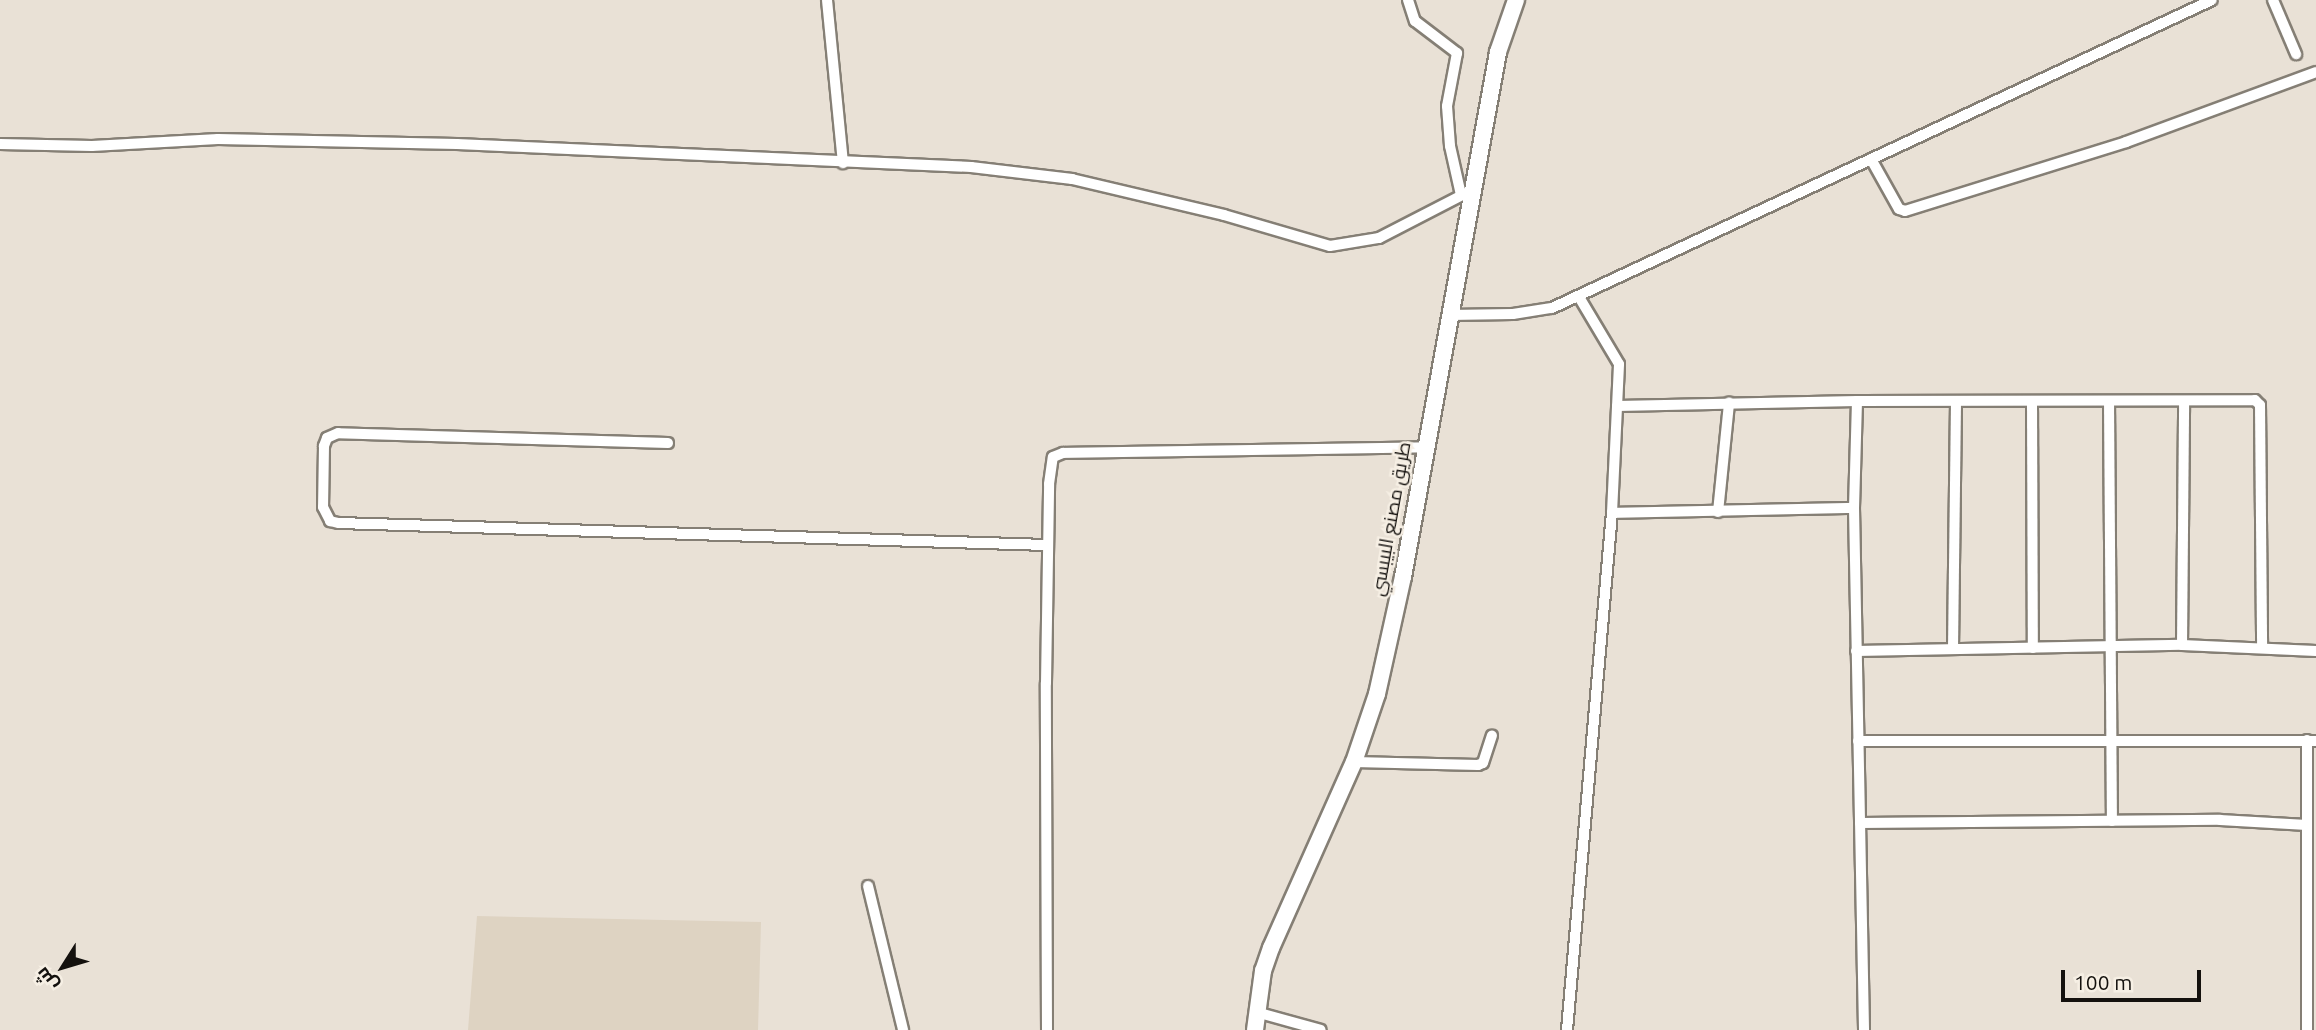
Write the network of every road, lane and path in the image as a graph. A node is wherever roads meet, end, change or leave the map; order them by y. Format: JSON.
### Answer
{"nodes":[{"id":1,"x":827,"y":0,"type":"edge"},
{"id":2,"x":1408,"y":0,"type":"edge"},
{"id":3,"x":1516,"y":0,"type":"edge"},
{"id":4,"x":2212,"y":0,"type":"edge"},
{"id":5,"x":2273,"y":0,"type":"edge"},
{"id":6,"x":2296,"y":54,"type":"dead end"},
{"id":7,"x":2316,"y":72,"type":"edge"},
{"id":8,"x":0,"y":144,"type":"edge"},
{"id":9,"x":1871,"y":159,"type":"junction"},
{"id":10,"x":843,"y":163,"type":"junction"},
{"id":11,"x":1466,"y":192,"type":"junction"},
{"id":12,"x":1578,"y":297,"type":"junction"},
{"id":13,"x":1450,"y":316,"type":"junction"},
{"id":14,"x":1857,"y":401,"type":"junction"},
{"id":15,"x":1956,"y":401,"type":"junction"},
{"id":16,"x":2032,"y":401,"type":"junction"},
{"id":17,"x":2109,"y":401,"type":"junction"},
{"id":18,"x":2184,"y":401,"type":"junction"},
{"id":19,"x":1729,"y":404,"type":"junction"},
{"id":20,"x":1617,"y":406,"type":"junction"},
{"id":21,"x":668,"y":443,"type":"dead end"},
{"id":22,"x":1425,"y":447,"type":"junction"},
{"id":23,"x":1854,"y":508,"type":"junction"},
{"id":24,"x":1718,"y":512,"type":"junction"},
{"id":25,"x":1612,"y":513,"type":"junction"},
{"id":26,"x":1048,"y":545,"type":"junction"},
{"id":27,"x":2182,"y":645,"type":"junction"},
{"id":28,"x":2033,"y":648,"type":"junction"},
{"id":29,"x":2109,"y":648,"type":"junction"},
{"id":30,"x":2262,"y":648,"type":"junction"},
{"id":31,"x":1953,"y":649,"type":"junction"},
{"id":32,"x":1856,"y":651,"type":"junction"},
{"id":33,"x":2316,"y":651,"type":"edge"},
{"id":34,"x":1492,"y":735,"type":"dead end"},
{"id":35,"x":2109,"y":740,"type":"junction"},
{"id":36,"x":1858,"y":741,"type":"junction"},
{"id":37,"x":2311,"y":741,"type":"edge"},
{"id":38,"x":1354,"y":762,"type":"junction"},
{"id":39,"x":2112,"y":821,"type":"junction"},
{"id":40,"x":1860,"y":823,"type":"junction"},
{"id":41,"x":2306,"y":825,"type":"junction"},
{"id":42,"x":868,"y":886,"type":"dead end"},
{"id":43,"x":1256,"y":1012,"type":"junction"},
{"id":44,"x":903,"y":1030,"type":"edge"},
{"id":45,"x":1047,"y":1030,"type":"edge"},
{"id":46,"x":1255,"y":1030,"type":"edge"},
{"id":47,"x":1321,"y":1030,"type":"edge"},
{"id":48,"x":1567,"y":1030,"type":"edge"},
{"id":49,"x":1864,"y":1030,"type":"edge"},
{"id":50,"x":2307,"y":1030,"type":"edge"}],
"edges":[{"from":1,"to":10,"type":"street"},
{"from":2,"to":11,"type":"street"},
{"from":3,"to":11,"type":"main road","name":"طريق مصنع البيبسي"},
{"from":4,"to":9,"type":"street"},
{"from":5,"to":6,"type":"street"},
{"from":7,"to":9,"type":"street"},
{"from":8,"to":10,"type":"street"},
{"from":9,"to":12,"type":"street"},
{"from":10,"to":11,"type":"street"},
{"from":11,"to":13,"type":"main road","name":"طريق مصنع البيبسي"},
{"from":12,"to":13,"type":"street"},
{"from":12,"to":20,"type":"street"},
{"from":13,"to":22,"type":"main road","name":"طريق مصنع البيبسي"},
{"from":14,"to":15,"type":"street"},
{"from":14,"to":19,"type":"street"},
{"from":14,"to":23,"type":"street"},
{"from":15,"to":16,"type":"street"},
{"from":15,"to":31,"type":"street"},
{"from":16,"to":17,"type":"street"},
{"from":16,"to":28,"type":"street"},
{"from":17,"to":18,"type":"street"},
{"from":17,"to":29,"type":"street"},
{"from":18,"to":27,"type":"street"},
{"from":18,"to":30,"type":"street"},
{"from":19,"to":20,"type":"street"},
{"from":19,"to":24,"type":"street"},
{"from":20,"to":25,"type":"street"},
{"from":21,"to":26,"type":"street"},
{"from":22,"to":26,"type":"street"},
{"from":22,"to":38,"type":"main road","name":"طريق مصنع البيبسي"},
{"from":23,"to":24,"type":"street"},
{"from":23,"to":32,"type":"street"},
{"from":24,"to":25,"type":"street"},
{"from":25,"to":48,"type":"street"},
{"from":26,"to":45,"type":"street"},
{"from":27,"to":29,"type":"street"},
{"from":27,"to":30,"type":"street"},
{"from":28,"to":29,"type":"street"},
{"from":28,"to":31,"type":"street"},
{"from":29,"to":35,"type":"street"},
{"from":30,"to":33,"type":"street"},
{"from":31,"to":32,"type":"street"},
{"from":32,"to":36,"type":"street"},
{"from":34,"to":38,"type":"street"},
{"from":35,"to":36,"type":"street"},
{"from":35,"to":37,"type":"street"},
{"from":35,"to":39,"type":"street"},
{"from":36,"to":40,"type":"street"},
{"from":37,"to":41,"type":"street"},
{"from":38,"to":43,"type":"main road","name":"طريق مصنع البيبسي"},
{"from":39,"to":40,"type":"street"},
{"from":39,"to":41,"type":"street"},
{"from":40,"to":49,"type":"street"},
{"from":41,"to":50,"type":"street"},
{"from":42,"to":44,"type":"street"},
{"from":43,"to":46,"type":"main road","name":"طريق مصنع البيبسي"},
{"from":43,"to":47,"type":"street"}]}
